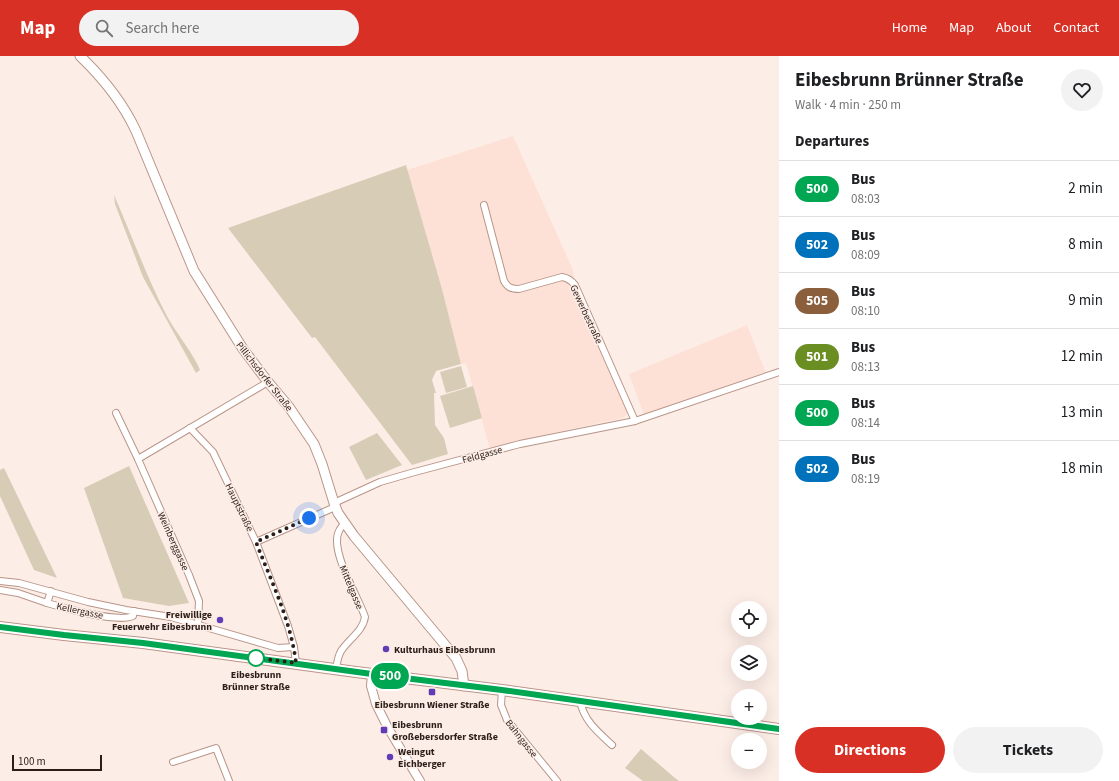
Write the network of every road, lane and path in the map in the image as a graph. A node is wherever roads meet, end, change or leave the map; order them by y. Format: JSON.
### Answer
{"nodes":[{"id":1,"x":80,"y":56,"type":"edge"},
{"id":2,"x":484,"y":205,"type":"dead end"},
{"id":3,"x":779,"y":372,"type":"edge"},
{"id":4,"x":268,"y":382,"type":"junction"},
{"id":5,"x":116,"y":413,"type":"dead end"},
{"id":6,"x":635,"y":421,"type":"junction"},
{"id":7,"x":190,"y":428,"type":"junction"},
{"id":8,"x":138,"y":459,"type":"junction"},
{"id":9,"x":334,"y":505,"type":"junction"},
{"id":10,"x":344,"y":524,"type":"junction"},
{"id":11,"x":256,"y":542,"type":"junction"},
{"id":12,"x":0,"y":581,"type":"edge"},
{"id":13,"x":19,"y":583,"type":"junction"},
{"id":14,"x":0,"y":590,"type":"edge"},
{"id":15,"x":51,"y":591,"type":"junction"},
{"id":16,"x":18,"y":593,"type":"junction"},
{"id":17,"x":47,"y":603,"type":"junction"},
{"id":18,"x":134,"y":611,"type":"junction"},
{"id":19,"x":198,"y":624,"type":"junction"},
{"id":20,"x":0,"y":627,"type":"edge"},
{"id":21,"x":294,"y":647,"type":"junction"},
{"id":22,"x":296,"y":663,"type":"junction"},
{"id":23,"x":336,"y":669,"type":"junction"},
{"id":24,"x":372,"y":674,"type":"junction"},
{"id":25,"x":464,"y":686,"type":"junction"},
{"id":26,"x":502,"y":690,"type":"junction"},
{"id":27,"x":580,"y":701,"type":"junction"},
{"id":28,"x":779,"y":729,"type":"edge"},
{"id":29,"x":612,"y":745,"type":"dead end"},
{"id":30,"x":172,"y":762,"type":"dead end"},
{"id":31,"x":229,"y":781,"type":"edge"},
{"id":32,"x":420,"y":781,"type":"edge"},
{"id":33,"x":557,"y":781,"type":"edge"}],
"edges":[{"from":1,"to":4,"type":"main road","name":"Pillichsdorfer Straße"},
{"from":2,"to":6,"type":"street","name":"Gewerbestraße"},
{"from":3,"to":6,"type":"street","name":"Feldgasse"},
{"from":4,"to":7,"type":"street"},
{"from":4,"to":9,"type":"main road","name":"Pillichsdorfer Straße"},
{"from":5,"to":8,"type":"street","name":"Weinberggasse"},
{"from":6,"to":9,"type":"street","name":"Feldgasse"},
{"from":7,"to":8,"type":"street"},
{"from":7,"to":11,"type":"street","name":"Hauptstraße"},
{"from":8,"to":19,"type":"street","name":"Weinberggasse"},
{"from":9,"to":10,"type":"main road","name":"Pillichsdorfer Straße"},
{"from":9,"to":11,"type":"street","name":"Feldgasse"},
{"from":10,"to":23,"type":"street","name":"Mittelgasse"},
{"from":10,"to":25,"type":"main road","name":"Pillichsdorfer Straße"},
{"from":11,"to":21,"type":"street","name":"Hauptstraße"},
{"from":12,"to":13,"type":"street","name":"Kellergasse"},
{"from":13,"to":15,"type":"street","name":"Kellergasse"},
{"from":13,"to":16,"type":"street"},
{"from":14,"to":16,"type":"street","name":"Kellergasse"},
{"from":15,"to":17,"type":"street","name":"Kellergasse"},
{"from":15,"to":18,"type":"street","name":"Kellergasse"},
{"from":16,"to":17,"type":"street","name":"Kellergasse"},
{"from":17,"to":18,"type":"street","name":"Kellergasse"},
{"from":18,"to":19,"type":"street","name":"Kellergasse"},
{"from":19,"to":21,"type":"street","name":"Kellergasse"},
{"from":20,"to":22,"type":"main road"},
{"from":21,"to":22,"type":"street","name":"Hauptstraße"},
{"from":22,"to":23,"type":"main road"},
{"from":23,"to":24,"type":"main road"},
{"from":24,"to":25,"type":"main road"},
{"from":24,"to":32,"type":"street"},
{"from":25,"to":26,"type":"main road"},
{"from":26,"to":27,"type":"main road"},
{"from":26,"to":33,"type":"street","name":"Bahngasse"},
{"from":27,"to":28,"type":"main road"},
{"from":27,"to":29,"type":"street"},
{"from":30,"to":31,"type":"street"}]}
